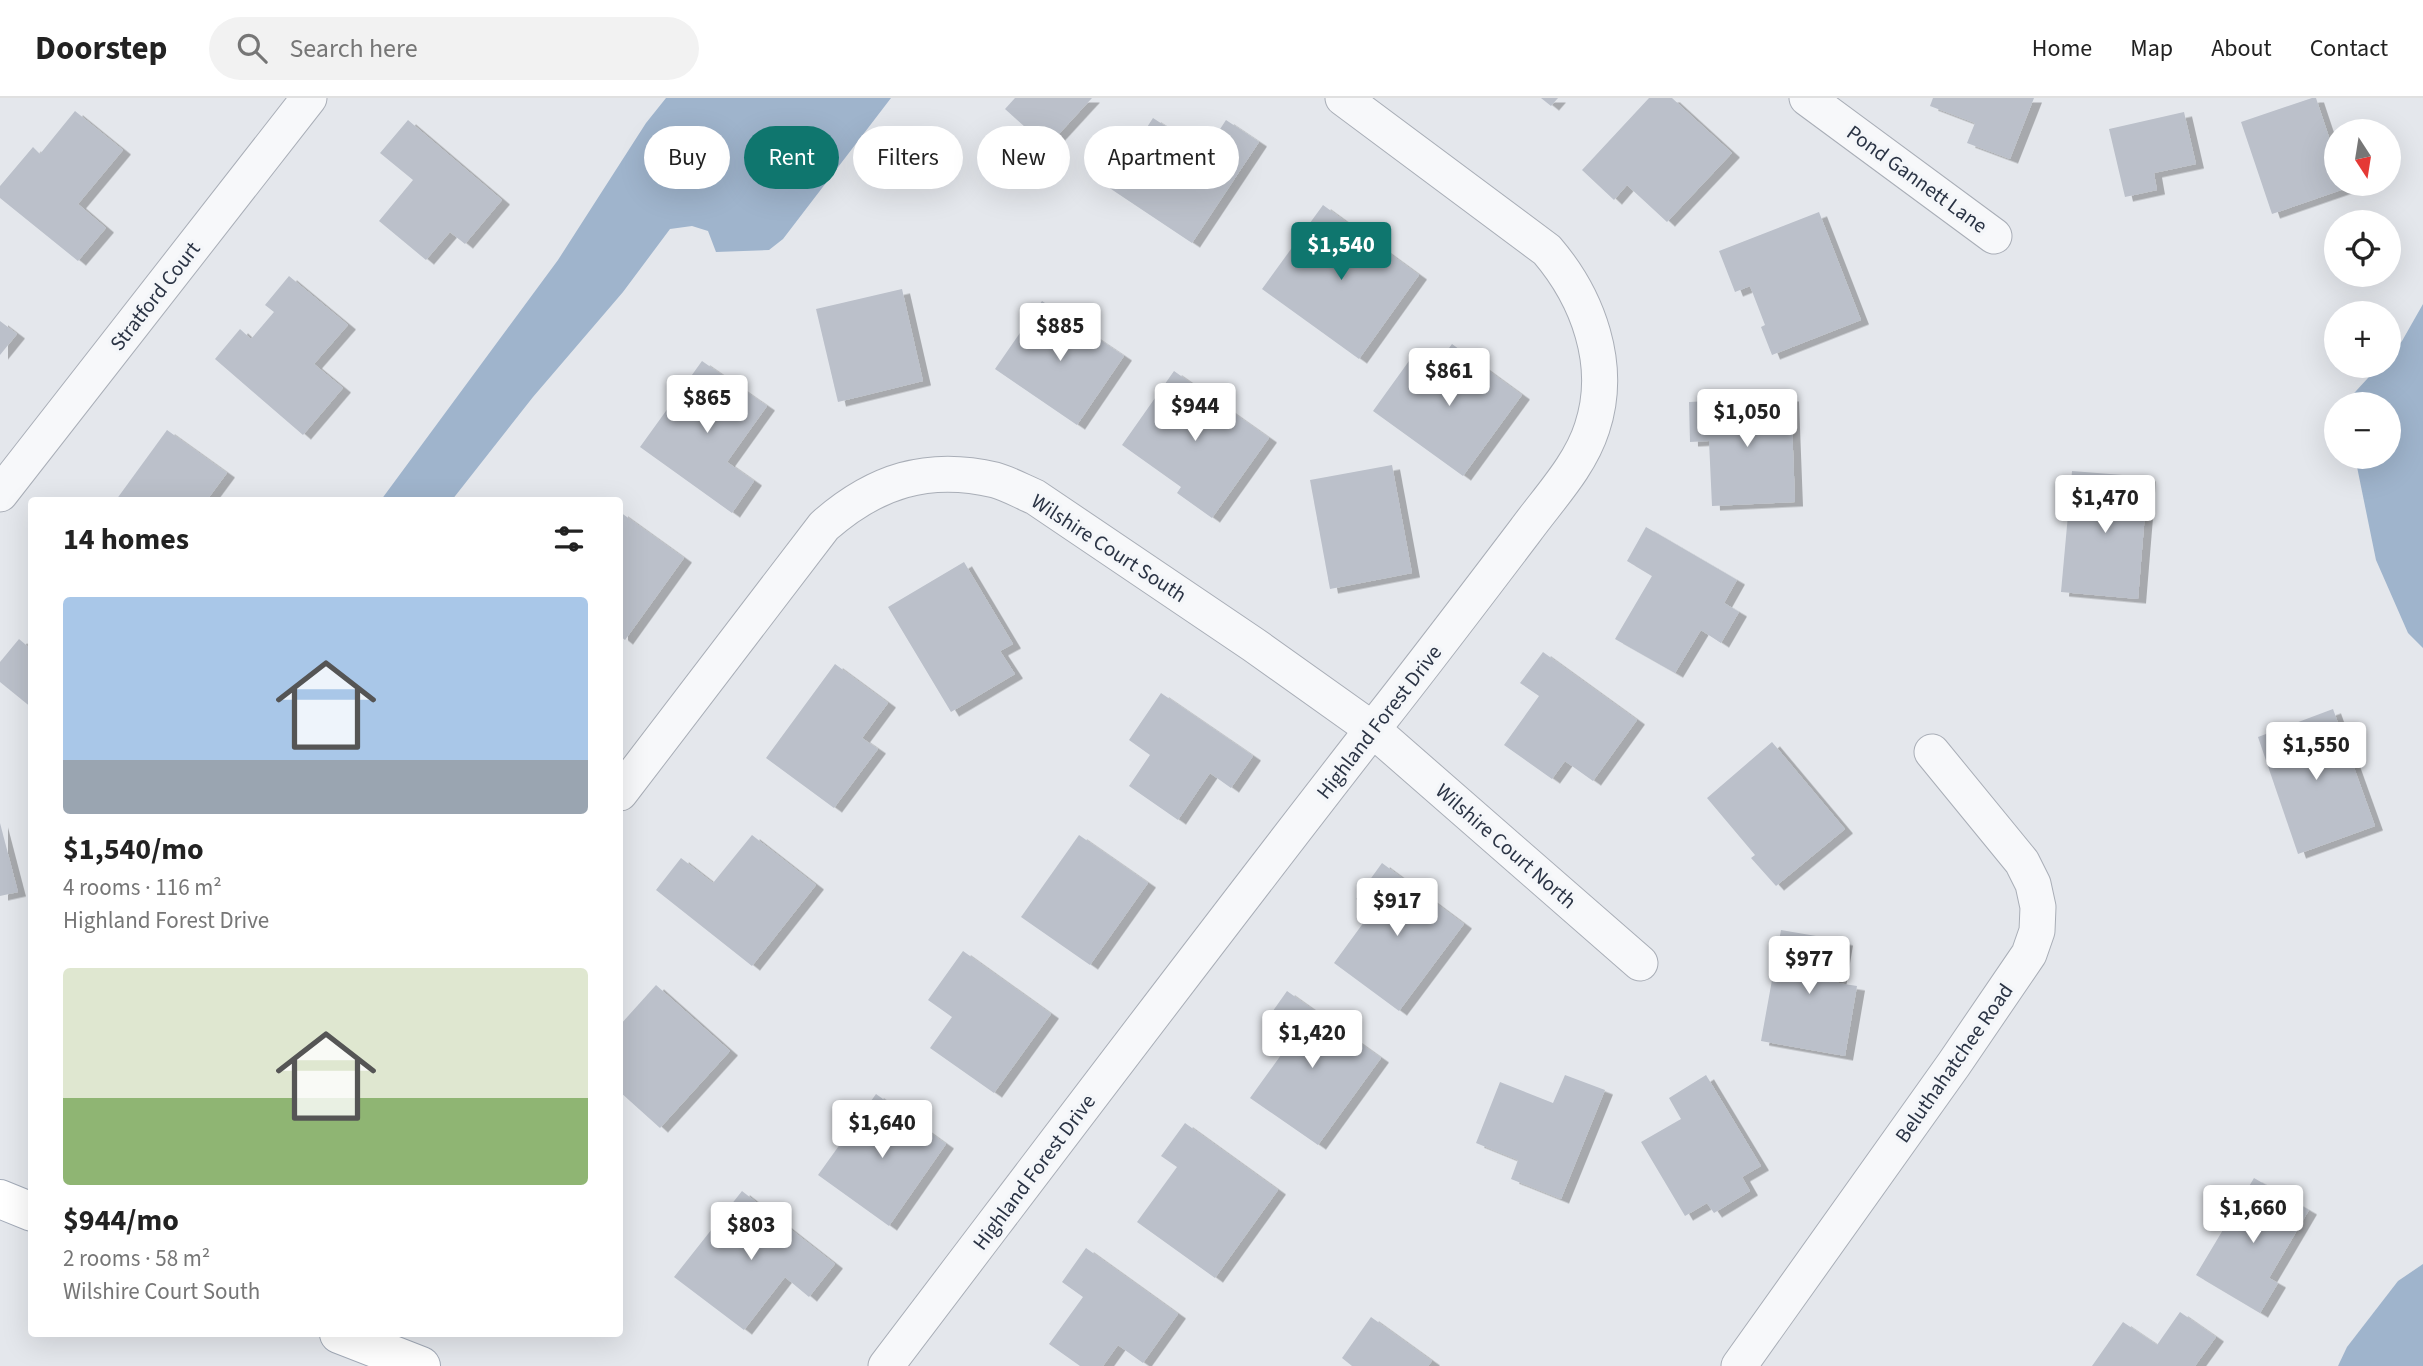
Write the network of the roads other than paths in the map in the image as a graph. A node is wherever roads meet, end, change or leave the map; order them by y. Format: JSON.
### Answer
{"nodes":[{"id":1,"x":309,"y":98,"type":"edge"},
{"id":2,"x":1343,"y":98,"type":"edge"},
{"id":3,"x":1807,"y":98,"type":"edge"},
{"id":4,"x":1994,"y":236,"type":"dead end"},
{"id":5,"x":0,"y":494,"type":"edge"},
{"id":6,"x":1373,"y":729,"type":"junction"},
{"id":7,"x":1932,"y":752,"type":"dead end"},
{"id":8,"x":623,"y":789,"type":"edge"},
{"id":9,"x":1640,"y":963,"type":"dead end"},
{"id":10,"x":0,"y":1199,"type":"edge"},
{"id":11,"x":28,"y":1210,"type":"edge"},
{"id":12,"x":347,"y":1337,"type":"edge"},
{"id":13,"x":421,"y":1366,"type":"edge"},
{"id":14,"x":886,"y":1366,"type":"edge"},
{"id":15,"x":1739,"y":1366,"type":"edge"}],
"edges":[{"from":1,"to":5,"type":"street","name":"Stratford Court"},
{"from":2,"to":6,"type":"street","name":"Highland Forest Drive"},
{"from":3,"to":4,"type":"street","name":"Pond Gannett Lane"},
{"from":6,"to":8,"type":"street","name":"Wilshire Court South"},
{"from":6,"to":9,"type":"street","name":"Wilshire Court North"},
{"from":6,"to":14,"type":"street","name":"Highland Forest Drive"},
{"from":7,"to":15,"type":"street","name":"Beluthahatchee Road"},
{"from":10,"to":11,"type":"main road"},
{"from":12,"to":13,"type":"main road"}]}
